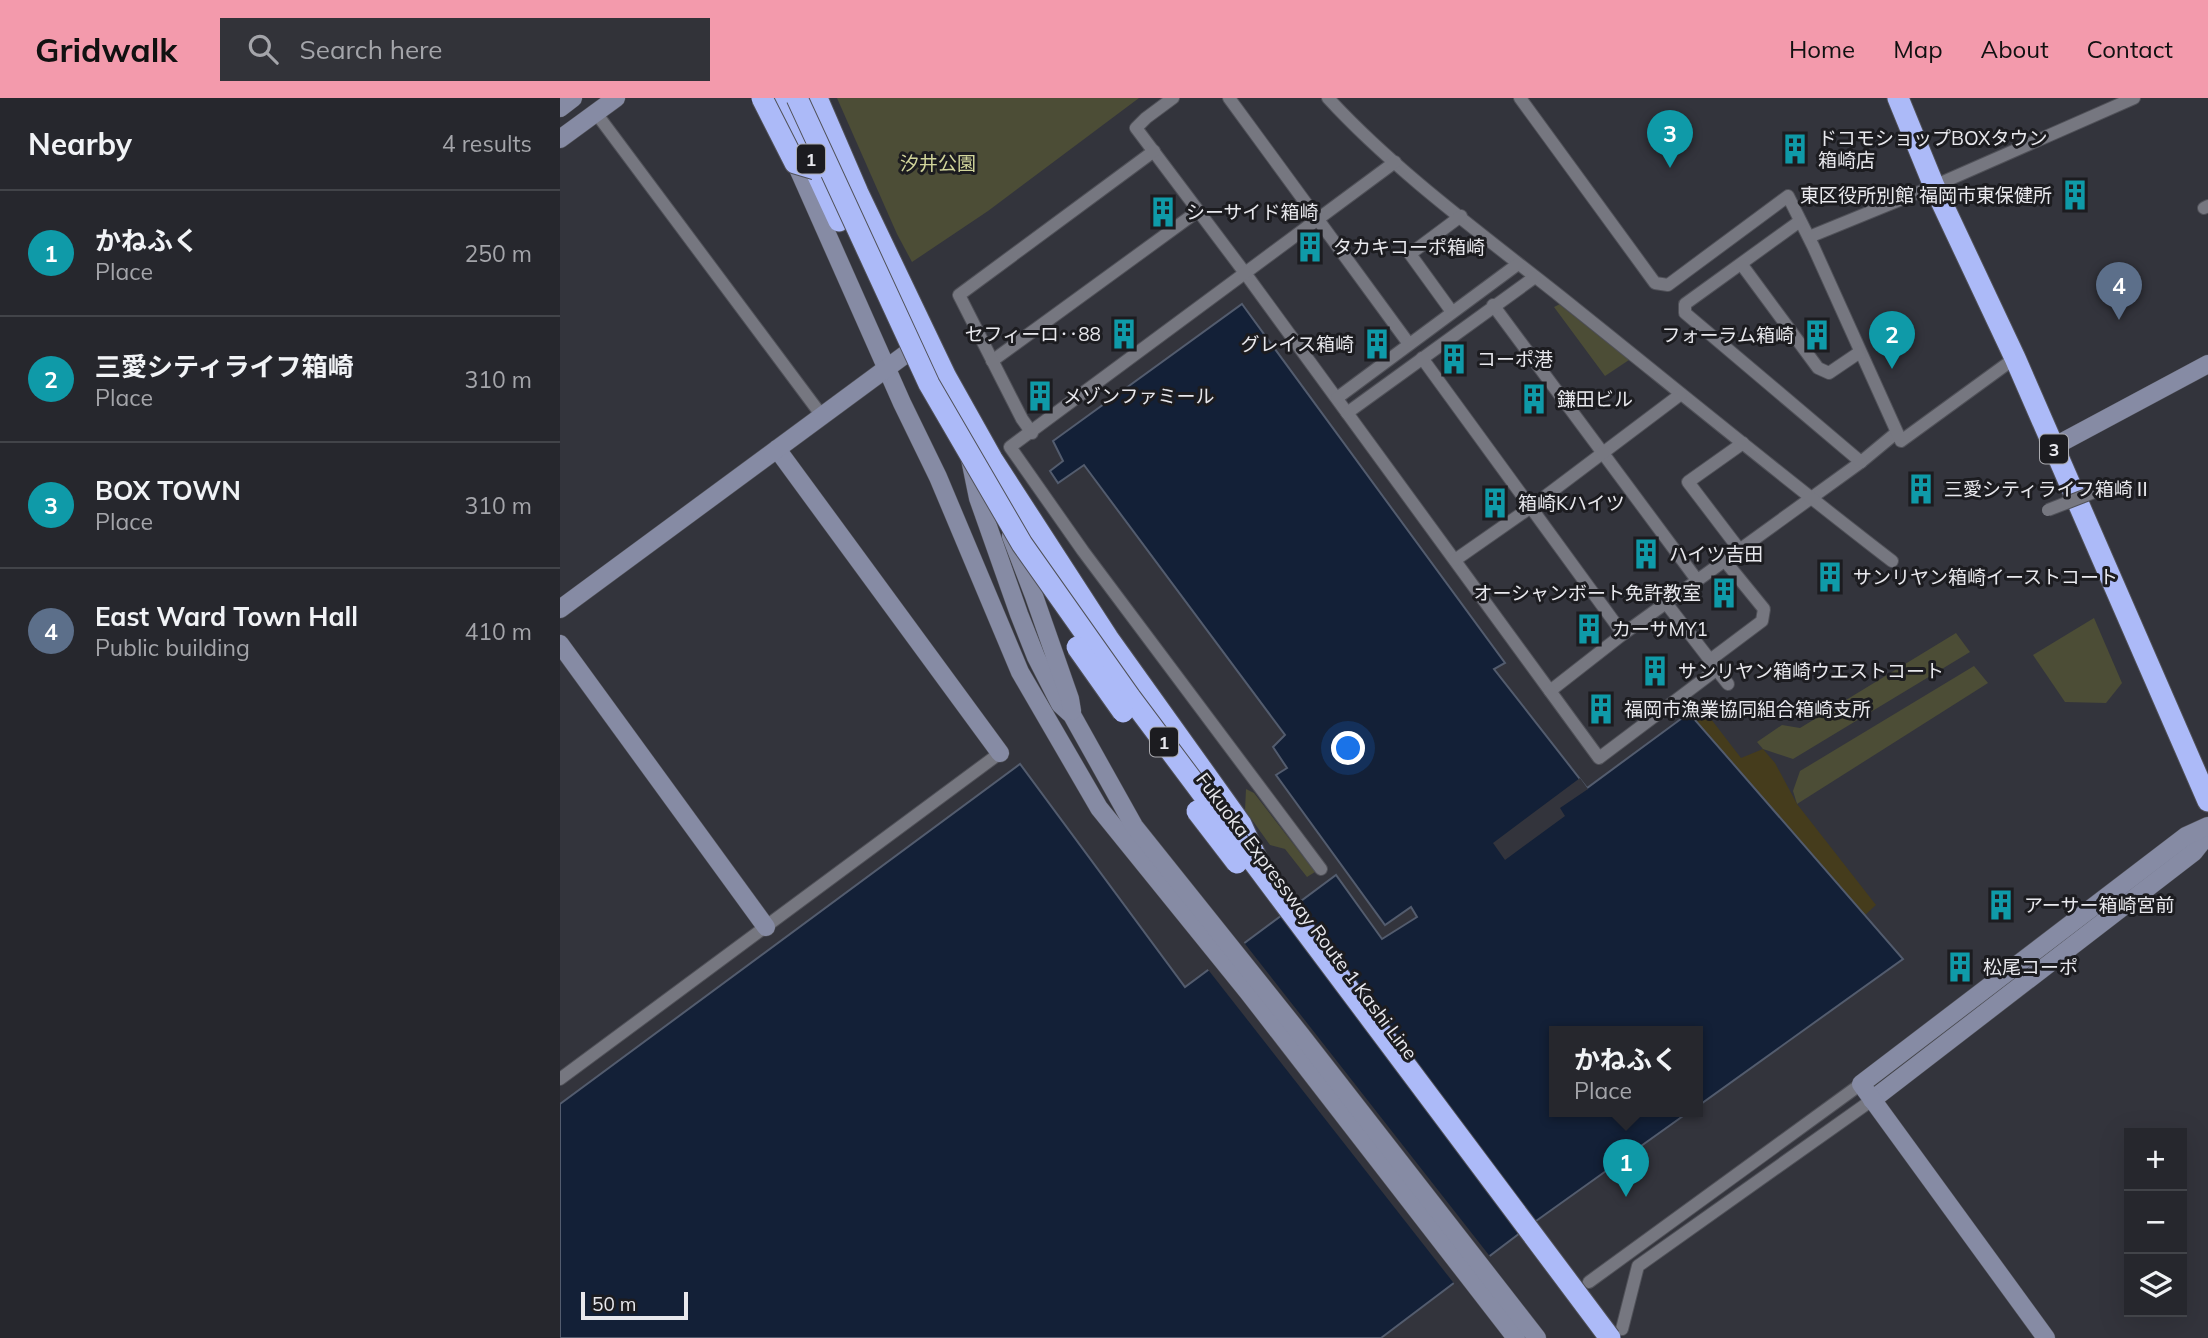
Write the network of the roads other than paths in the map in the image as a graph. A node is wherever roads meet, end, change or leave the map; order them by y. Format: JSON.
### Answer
{"nodes":[{"id":1,"x":573,"y":98,"type":"edge"},
{"id":2,"x":616,"y":98,"type":"edge"},
{"id":3,"x":762,"y":98,"type":"edge"},
{"id":4,"x":768,"y":98,"type":"edge"},
{"id":5,"x":782,"y":98,"type":"edge"},
{"id":6,"x":795,"y":98,"type":"edge"},
{"id":7,"x":817,"y":98,"type":"edge"},
{"id":8,"x":1173,"y":98,"type":"edge"},
{"id":9,"x":1229,"y":98,"type":"edge"},
{"id":10,"x":1328,"y":98,"type":"edge"},
{"id":11,"x":1520,"y":98,"type":"edge"},
{"id":12,"x":1898,"y":98,"type":"edge"},
{"id":13,"x":2134,"y":98,"type":"edge"},
{"id":14,"x":560,"y":108,"type":"edge"},
{"id":15,"x":596,"y":113,"type":"junction"},
{"id":16,"x":560,"y":139,"type":"edge"},
{"id":17,"x":1154,"y":151,"type":"junction"},
{"id":18,"x":1395,"y":162,"type":"junction"},
{"id":19,"x":815,"y":169,"type":"junction"},
{"id":20,"x":1934,"y":186,"type":"junction"},
{"id":21,"x":1198,"y":211,"type":"junction"},
{"id":22,"x":1461,"y":216,"type":"junction"},
{"id":23,"x":1318,"y":219,"type":"junction"},
{"id":24,"x":1800,"y":221,"type":"junction"},
{"id":25,"x":1809,"y":237,"type":"junction"},
{"id":26,"x":1518,"y":264,"type":"junction"},
{"id":27,"x":1742,"y":265,"type":"junction"},
{"id":28,"x":1245,"y":273,"type":"junction"},
{"id":29,"x":1535,"y":277,"type":"junction"},
{"id":30,"x":1493,"y":305,"type":"junction"},
{"id":31,"x":1452,"y":312,"type":"junction"},
{"id":32,"x":1409,"y":344,"type":"junction"},
{"id":33,"x":910,"y":351,"type":"junction"},
{"id":34,"x":1860,"y":352,"type":"junction"},
{"id":35,"x":1422,"y":358,"type":"junction"},
{"id":36,"x":2015,"y":358,"type":"junction"},
{"id":37,"x":992,"y":361,"type":"junction"},
{"id":38,"x":2208,"y":364,"type":"edge"},
{"id":39,"x":887,"y":368,"type":"junction"},
{"id":40,"x":1681,"y":394,"type":"junction"},
{"id":41,"x":1337,"y":398,"type":"junction"},
{"id":42,"x":1347,"y":413,"type":"junction"},
{"id":43,"x":822,"y":416,"type":"junction"},
{"id":44,"x":1032,"y":433,"type":"junction"},
{"id":45,"x":1896,"y":433,"type":"junction"},
{"id":46,"x":1742,"y":443,"type":"junction"},
{"id":47,"x":2053,"y":447,"type":"junction"},
{"id":48,"x":777,"y":449,"type":"junction"},
{"id":49,"x":1604,"y":453,"type":"junction"},
{"id":50,"x":1861,"y":462,"type":"junction"},
{"id":51,"x":2102,"y":489,"type":"dead end"},
{"id":52,"x":1810,"y":498,"type":"junction"},
{"id":53,"x":1531,"y":507,"type":"junction"},
{"id":54,"x":2048,"y":510,"type":"dead end"},
{"id":55,"x":1739,"y":549,"type":"junction"},
{"id":56,"x":1455,"y":560,"type":"junction"},
{"id":57,"x":1725,"y":561,"type":"junction"},
{"id":58,"x":1892,"y":561,"type":"dead end"},
{"id":59,"x":1697,"y":580,"type":"junction"},
{"id":60,"x":1666,"y":603,"type":"junction"},
{"id":61,"x":560,"y":609,"type":"edge"},
{"id":62,"x":1623,"y":634,"type":"junction"},
{"id":63,"x":560,"y":645,"type":"edge"},
{"id":64,"x":1713,"y":665,"type":"junction"},
{"id":65,"x":1728,"y":684,"type":"dead end"},
{"id":66,"x":1550,"y":691,"type":"junction"},
{"id":67,"x":1000,"y":753,"type":"joint"},
{"id":68,"x":2208,"y":801,"type":"edge"},
{"id":69,"x":2208,"y":826,"type":"edge"},
{"id":70,"x":2208,"y":834,"type":"edge"},
{"id":71,"x":1321,"y":869,"type":"dead end"},
{"id":72,"x":1267,"y":880,"type":"junction"},
{"id":73,"x":766,"y":927,"type":"junction"},
{"id":74,"x":560,"y":1079,"type":"edge"},
{"id":75,"x":1861,"y":1084,"type":"junction"},
{"id":76,"x":1872,"y":1100,"type":"junction"},
{"id":77,"x":1589,"y":1282,"type":"dead end"},
{"id":78,"x":1612,"y":1335,"type":"edge"},
{"id":79,"x":1516,"y":1338,"type":"edge"},
{"id":80,"x":1537,"y":1338,"type":"edge"},
{"id":81,"x":2046,"y":1338,"type":"edge"}],
"edges":[{"from":1,"to":14,"type":"street"},
{"from":2,"to":15,"type":"street"},
{"from":3,"to":19,"type":"highway","bridge":true},
{"from":4,"to":39,"type":"street"},
{"from":5,"to":19,"type":"highway","name":"Fukuoka Expressway Route 1 Kashi Line","number":"1"},
{"from":6,"to":33,"type":"street"},
{"from":6,"to":72,"type":"highway","name":"Fukuoka Expressway Route 1 Kashi Line","number":"1","bridge":true},
{"from":7,"to":72,"type":"highway","bridge":true},
{"from":8,"to":17,"type":"street"},
{"from":9,"to":23,"type":"street"},
{"from":10,"to":18,"type":"street"},
{"from":11,"to":24,"type":"street"},
{"from":12,"to":20,"type":"highway","number":"3"},
{"from":13,"to":20,"type":"street"},
{"from":15,"to":16,"type":"street"},
{"from":15,"to":43,"type":"street"},
{"from":17,"to":21,"type":"street"},
{"from":17,"to":37,"type":"street"},
{"from":18,"to":22,"type":"street"},
{"from":18,"to":23,"type":"street"},
{"from":19,"to":78,"type":"highway","name":"Fukuoka Expressway Route 1 Kashi Line","number":"1","bridge":true},
{"from":20,"to":25,"type":"street"},
{"from":20,"to":36,"type":"highway","number":"3"},
{"from":21,"to":28,"type":"street"},
{"from":21,"to":37,"type":"street"},
{"from":22,"to":26,"type":"street"},
{"from":22,"to":31,"type":"street"},
{"from":23,"to":28,"type":"street"},
{"from":23,"to":32,"type":"street"},
{"from":24,"to":25,"type":"street"},
{"from":24,"to":27,"type":"street"},
{"from":25,"to":34,"type":"street"},
{"from":26,"to":29,"type":"street"},
{"from":26,"to":31,"type":"street"},
{"from":27,"to":34,"type":"street"},
{"from":27,"to":50,"type":"street"},
{"from":28,"to":41,"type":"street"},
{"from":28,"to":44,"type":"street"},
{"from":29,"to":30,"type":"street"},
{"from":29,"to":40,"type":"street"},
{"from":30,"to":35,"type":"street"},
{"from":30,"to":49,"type":"street"},
{"from":31,"to":32,"type":"street"},
{"from":32,"to":41,"type":"street"},
{"from":33,"to":39,"type":"street"},
{"from":33,"to":80,"type":"street"},
{"from":34,"to":45,"type":"street"},
{"from":35,"to":42,"type":"street"},
{"from":35,"to":53,"type":"street"},
{"from":36,"to":45,"type":"street"},
{"from":36,"to":47,"type":"highway","number":"3"},
{"from":37,"to":44,"type":"street"},
{"from":38,"to":47,"type":"street"},
{"from":39,"to":43,"type":"street"},
{"from":39,"to":79,"type":"street"},
{"from":40,"to":46,"type":"street"},
{"from":40,"to":49,"type":"street"},
{"from":41,"to":42,"type":"street"},
{"from":42,"to":56,"type":"street"},
{"from":43,"to":48,"type":"street"},
{"from":44,"to":71,"type":"street"},
{"from":45,"to":50,"type":"street"},
{"from":46,"to":52,"type":"street"},
{"from":46,"to":55,"type":"street"},
{"from":47,"to":68,"type":"highway","number":"3"},
{"from":48,"to":61,"type":"street"},
{"from":48,"to":67,"type":"street"},
{"from":49,"to":53,"type":"street"},
{"from":49,"to":59,"type":"street"},
{"from":50,"to":52,"type":"street"},
{"from":51,"to":54,"type":"street","bridge":true},
{"from":52,"to":55,"type":"street"},
{"from":52,"to":58,"type":"street"},
{"from":53,"to":56,"type":"street"},
{"from":53,"to":62,"type":"street"},
{"from":55,"to":57,"type":"street"},
{"from":56,"to":66,"type":"street"},
{"from":57,"to":59,"type":"street"},
{"from":57,"to":64,"type":"street"},
{"from":59,"to":60,"type":"street"},
{"from":60,"to":62,"type":"street"},
{"from":60,"to":64,"type":"street"},
{"from":62,"to":66,"type":"street"},
{"from":63,"to":73,"type":"street"},
{"from":64,"to":65,"type":"street"},
{"from":64,"to":66,"type":"street"},
{"from":67,"to":73,"type":"street"},
{"from":69,"to":75,"type":"street"},
{"from":70,"to":76,"type":"street"},
{"from":72,"to":78,"type":"highway","name":"Fukuoka Expressway Route 1 Kashi Line","number":"1","bridge":true},
{"from":73,"to":74,"type":"street"},
{"from":75,"to":76,"type":"street"},
{"from":75,"to":77,"type":"street"},
{"from":76,"to":78,"type":"street"},
{"from":76,"to":81,"type":"street"}]}
